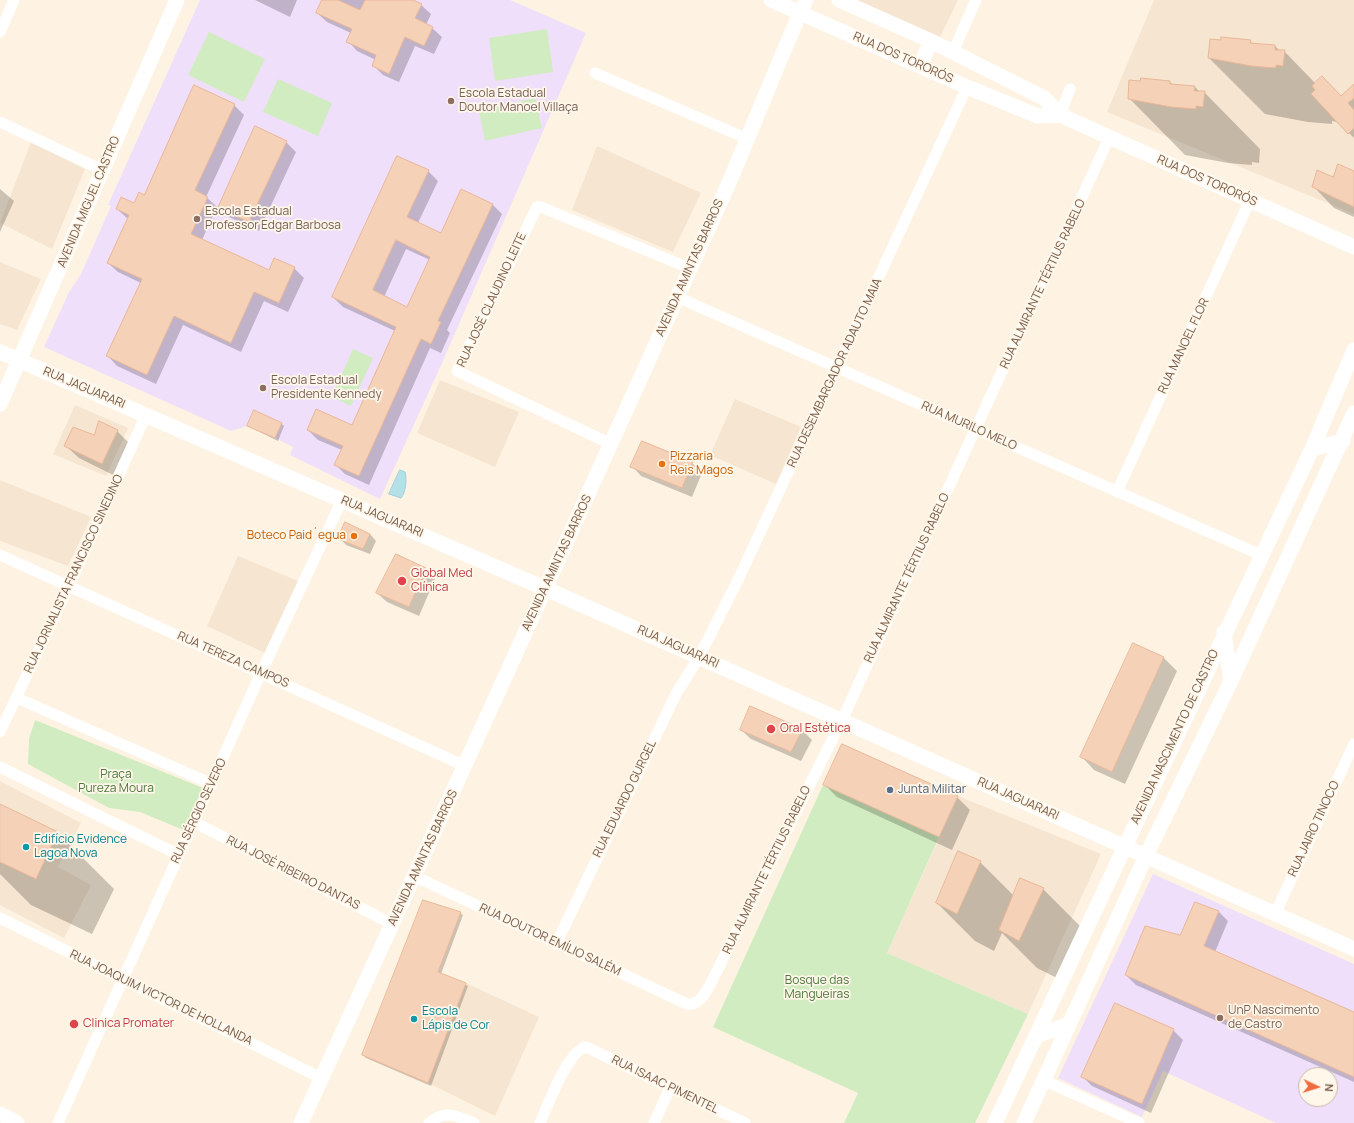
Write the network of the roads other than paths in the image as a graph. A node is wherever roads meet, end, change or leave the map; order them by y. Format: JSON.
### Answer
{"nodes":[{"id":1,"x":14,"y":0,"type":"edge"},
{"id":2,"x":177,"y":0,"type":"edge"},
{"id":3,"x":771,"y":0,"type":"edge"},
{"id":4,"x":839,"y":0,"type":"edge"},
{"id":5,"x":976,"y":0,"type":"edge"},
{"id":6,"x":803,"y":6,"type":"edge"},
{"id":7,"x":0,"y":32,"type":"edge"},
{"id":8,"x":931,"y":41,"type":"junction"},
{"id":9,"x":953,"y":52,"type":"junction"},
{"id":10,"x":920,"y":66,"type":"junction"},
{"id":11,"x":595,"y":73,"type":"dead end"},
{"id":12,"x":967,"y":88,"type":"junction"},
{"id":13,"x":1070,"y":89,"type":"dead end"},
{"id":14,"x":1060,"y":115,"type":"junction"},
{"id":15,"x":0,"y":122,"type":"edge"},
{"id":16,"x":1110,"y":138,"type":"junction"},
{"id":17,"x":748,"y":139,"type":"junction"},
{"id":18,"x":102,"y":170,"type":"junction"},
{"id":19,"x":1250,"y":200,"type":"junction"},
{"id":20,"x":1354,"y":247,"type":"edge"},
{"id":21,"x":690,"y":268,"type":"junction"},
{"id":22,"x":677,"y":297,"type":"junction"},
{"id":23,"x":1354,"y":350,"type":"edge"},
{"id":24,"x":0,"y":352,"type":"edge"},
{"id":25,"x":19,"y":360,"type":"junction"},
{"id":26,"x":837,"y":368,"type":"junction"},
{"id":27,"x":0,"y":404,"type":"edge"},
{"id":28,"x":1354,"y":413,"type":"edge"},
{"id":29,"x":146,"y":415,"type":"junction"},
{"id":30,"x":976,"y":430,"type":"junction"},
{"id":31,"x":1343,"y":441,"type":"junction"},
{"id":32,"x":611,"y":444,"type":"junction"},
{"id":33,"x":1312,"y":449,"type":"junction"},
{"id":34,"x":1116,"y":492,"type":"junction"},
{"id":35,"x":342,"y":500,"type":"junction"},
{"id":36,"x":0,"y":555,"type":"edge"},
{"id":37,"x":1261,"y":555,"type":"junction"},
{"id":38,"x":69,"y":586,"type":"junction"},
{"id":39,"x":544,"y":588,"type":"junction"},
{"id":40,"x":1224,"y":632,"type":"junction"},
{"id":41,"x":699,"y":657,"type":"junction"},
{"id":42,"x":261,"y":673,"type":"junction"},
{"id":43,"x":1231,"y":681,"type":"junction"},
{"id":44,"x":16,"y":698,"type":"junction"},
{"id":45,"x":842,"y":720,"type":"junction"},
{"id":46,"x":0,"y":732,"type":"edge"},
{"id":47,"x":1354,"y":744,"type":"edge"},
{"id":48,"x":466,"y":766,"type":"junction"},
{"id":49,"x":0,"y":767,"type":"edge"},
{"id":50,"x":212,"y":784,"type":"junction"},
{"id":51,"x":194,"y":822,"type":"junction"},
{"id":52,"x":1124,"y":846,"type":"junction"},
{"id":53,"x":179,"y":855,"type":"junction"},
{"id":54,"x":1146,"y":856,"type":"junction"},
{"id":55,"x":414,"y":876,"type":"junction"},
{"id":56,"x":1275,"y":914,"type":"junction"},
{"id":57,"x":0,"y":918,"type":"edge"},
{"id":58,"x":392,"y":924,"type":"junction"},
{"id":59,"x":556,"y":944,"type":"junction"},
{"id":60,"x":1354,"y":949,"type":"edge"},
{"id":61,"x":123,"y":979,"type":"junction"},
{"id":62,"x":687,"y":1004,"type":"joint"},
{"id":63,"x":1069,"y":1024,"type":"junction"},
{"id":64,"x":1036,"y":1036,"type":"junction"},
{"id":65,"x":321,"y":1078,"type":"junction"},
{"id":66,"x":1043,"y":1080,"type":"junction"},
{"id":67,"x":670,"y":1088,"type":"junction"},
{"id":68,"x":0,"y":1114,"type":"edge"},
{"id":69,"x":17,"y":1123,"type":"edge"},
{"id":70,"x":58,"y":1123,"type":"edge"},
{"id":71,"x":301,"y":1123,"type":"edge"},
{"id":72,"x":429,"y":1123,"type":"edge"},
{"id":73,"x":474,"y":1123,"type":"edge"},
{"id":74,"x":540,"y":1123,"type":"edge"},
{"id":75,"x":654,"y":1123,"type":"edge"},
{"id":76,"x":745,"y":1123,"type":"edge"},
{"id":77,"x":995,"y":1123,"type":"edge"},
{"id":78,"x":1024,"y":1123,"type":"edge"},
{"id":79,"x":1139,"y":1123,"type":"edge"}],
"edges":[{"from":1,"to":7,"type":"street"},
{"from":2,"to":18,"type":"main road","name":"AVENIDA MIGUEL CASTRO"},
{"from":3,"to":6,"type":"main road","name":"RUA DOS TORORÓS"},
{"from":4,"to":8,"type":"main road","name":"RUA DOS TORORÓS"},
{"from":5,"to":9,"type":"street"},
{"from":6,"to":10,"type":"main road","name":"RUA DOS TORORÓS"},
{"from":6,"to":17,"type":"main road","name":"AVENIDA AMINTAS BARROS"},
{"from":8,"to":9,"type":"main road","name":"RUA DOS TORORÓS"},
{"from":8,"to":10,"type":"main road"},
{"from":9,"to":14,"type":"main road","name":"RUA DOS TORORÓS"},
{"from":10,"to":12,"type":"main road","name":"RUA DOS TORORÓS"},
{"from":11,"to":17,"type":"street"},
{"from":12,"to":14,"type":"main road","name":"RUA DOS TORORÓS"},
{"from":12,"to":26,"type":"street","name":"RUA DESEMBARGADOR ADAUTO MAIA"},
{"from":13,"to":14,"type":"street"},
{"from":14,"to":16,"type":"main road","name":"RUA DOS TORORÓS"},
{"from":15,"to":18,"type":"street"},
{"from":16,"to":19,"type":"main road","name":"RUA DOS TORORÓS"},
{"from":16,"to":30,"type":"street","name":"RUA ALMIRANTE TÉRTIUS RABELO"},
{"from":17,"to":21,"type":"main road","name":"AVENIDA AMINTAS BARROS"},
{"from":18,"to":25,"type":"main road","name":"AVENIDA MIGUEL CASTRO"},
{"from":19,"to":20,"type":"main road","name":"RUA DOS TORORÓS"},
{"from":19,"to":34,"type":"street","name":"RUA MANOEL FLOR"},
{"from":21,"to":22,"type":"main road","name":"AVENIDA AMINTAS BARROS"},
{"from":21,"to":32,"type":"street","name":"RUA JOSÉ CLAUDINO LEITE"},
{"from":22,"to":26,"type":"street","name":"RUA MURILO MELO"},
{"from":22,"to":32,"type":"main road","name":"AVENIDA AMINTAS BARROS"},
{"from":23,"to":33,"type":"main road","name":"AVENIDA NASCIMENTO DE CASTRO"},
{"from":24,"to":25,"type":"main road","name":"RUA JAGUARARI"},
{"from":25,"to":27,"type":"main road","name":"AVENIDA MIGUEL CASTRO"},
{"from":25,"to":29,"type":"main road","name":"RUA JAGUARARI"},
{"from":26,"to":30,"type":"street","name":"RUA MURILO MELO"},
{"from":26,"to":41,"type":"street","name":"RUA DESEMBARGADOR ADAUTO MAIA"},
{"from":28,"to":31,"type":"main road","name":"AVENIDA NASCIMENTO DE CASTRO"},
{"from":29,"to":35,"type":"main road","name":"RUA JAGUARARI"},
{"from":29,"to":38,"type":"street","name":"RUA JORNALISTA FRANCISCO SINEDINO"},
{"from":30,"to":34,"type":"street","name":"RUA MURILO MELO"},
{"from":30,"to":45,"type":"street","name":"RUA ALMIRANTE TÉRTIUS RABELO"},
{"from":31,"to":33,"type":"main road"},
{"from":31,"to":43,"type":"main road","name":"AVENIDA NASCIMENTO DE CASTRO"},
{"from":32,"to":39,"type":"main road","name":"AVENIDA AMINTAS BARROS"},
{"from":33,"to":37,"type":"main road","name":"AVENIDA NASCIMENTO DE CASTRO"},
{"from":34,"to":37,"type":"street","name":"RUA MURILO MELO"},
{"from":35,"to":39,"type":"main road","name":"RUA JAGUARARI"},
{"from":35,"to":42,"type":"street","name":"RUA SÉRGIO SEVERO"},
{"from":36,"to":38,"type":"street","name":"RUA TEREZA CAMPOS"},
{"from":37,"to":40,"type":"main road","name":"AVENIDA NASCIMENTO DE CASTRO"},
{"from":38,"to":42,"type":"street","name":"RUA TEREZA CAMPOS"},
{"from":38,"to":44,"type":"street","name":"RUA JORNALISTA FRANCISCO SINEDINO"},
{"from":39,"to":41,"type":"main road","name":"RUA JAGUARARI"},
{"from":39,"to":48,"type":"main road","name":"AVENIDA AMINTAS BARROS"},
{"from":40,"to":43,"type":"main road"},
{"from":40,"to":52,"type":"main road","name":"AVENIDA NASCIMENTO DE CASTRO"},
{"from":41,"to":45,"type":"main road","name":"RUA JAGUARARI"},
{"from":41,"to":59,"type":"street","name":"RUA EDUARDO GURGEL"},
{"from":42,"to":48,"type":"street","name":"RUA TEREZA CAMPOS"},
{"from":42,"to":50,"type":"street","name":"RUA SÉRGIO SEVERO"},
{"from":43,"to":54,"type":"main road","name":"AVENIDA NASCIMENTO DE CASTRO"},
{"from":44,"to":46,"type":"street","name":"RUA JORNALISTA FRANCISCO SINEDINO"},
{"from":44,"to":50,"type":"street"},
{"from":45,"to":52,"type":"main road","name":"RUA JAGUARARI"},
{"from":45,"to":62,"type":"street","name":"RUA ALMIRANTE TÉRTIUS RABELO"},
{"from":47,"to":56,"type":"street","name":"RUA JAIRO TINOCO"},
{"from":48,"to":55,"type":"main road","name":"AVENIDA AMINTAS BARROS"},
{"from":49,"to":53,"type":"street"},
{"from":50,"to":51,"type":"street","name":"RUA SÉRGIO SEVERO"},
{"from":51,"to":53,"type":"street","name":"RUA SÉRGIO SEVERO"},
{"from":51,"to":58,"type":"street","name":"RUA JOSÉ RIBEIRO DANTAS"},
{"from":52,"to":54,"type":"main road","name":"RUA JAGUARARI"},
{"from":52,"to":64,"type":"main road","name":"AVENIDA NASCIMENTO DE CASTRO"},
{"from":53,"to":61,"type":"street","name":"RUA SÉRGIO SEVERO"},
{"from":54,"to":56,"type":"main road","name":"RUA JAGUARARI"},
{"from":54,"to":63,"type":"main road","name":"AVENIDA NASCIMENTO DE CASTRO"},
{"from":55,"to":58,"type":"main road","name":"AVENIDA AMINTAS BARROS"},
{"from":55,"to":59,"type":"street","name":"RUA DOUTOR EMÍLIO SALÉM"},
{"from":56,"to":60,"type":"main road","name":"RUA JAGUARARI"},
{"from":57,"to":61,"type":"street","name":"RUA JOAQUIM VICTOR DE HOLLANDA"},
{"from":58,"to":65,"type":"main road","name":"AVENIDA AMINTAS BARROS"},
{"from":59,"to":62,"type":"street","name":"RUA DOUTOR EMÍLIO SALÉM"},
{"from":61,"to":65,"type":"street","name":"RUA JOAQUIM VICTOR DE HOLLANDA"},
{"from":61,"to":70,"type":"street","name":"RUA SÉRGIO SEVERO"},
{"from":63,"to":64,"type":"main road"},
{"from":63,"to":66,"type":"main road","name":"AVENIDA NASCIMENTO DE CASTRO"},
{"from":64,"to":77,"type":"main road","name":"AVENIDA NASCIMENTO DE CASTRO"},
{"from":65,"to":71,"type":"main road","name":"AVENIDA AMINTAS BARROS"},
{"from":66,"to":78,"type":"main road","name":"AVENIDA NASCIMENTO DE CASTRO"},
{"from":66,"to":79,"type":"street"},
{"from":67,"to":74,"type":"street","name":"RUA ISAAC PIMENTEL"},
{"from":67,"to":75,"type":"street"},
{"from":67,"to":76,"type":"street","name":"RUA ISAAC PIMENTEL"},
{"from":68,"to":69,"type":"main road"},
{"from":72,"to":73,"type":"street"}]}
